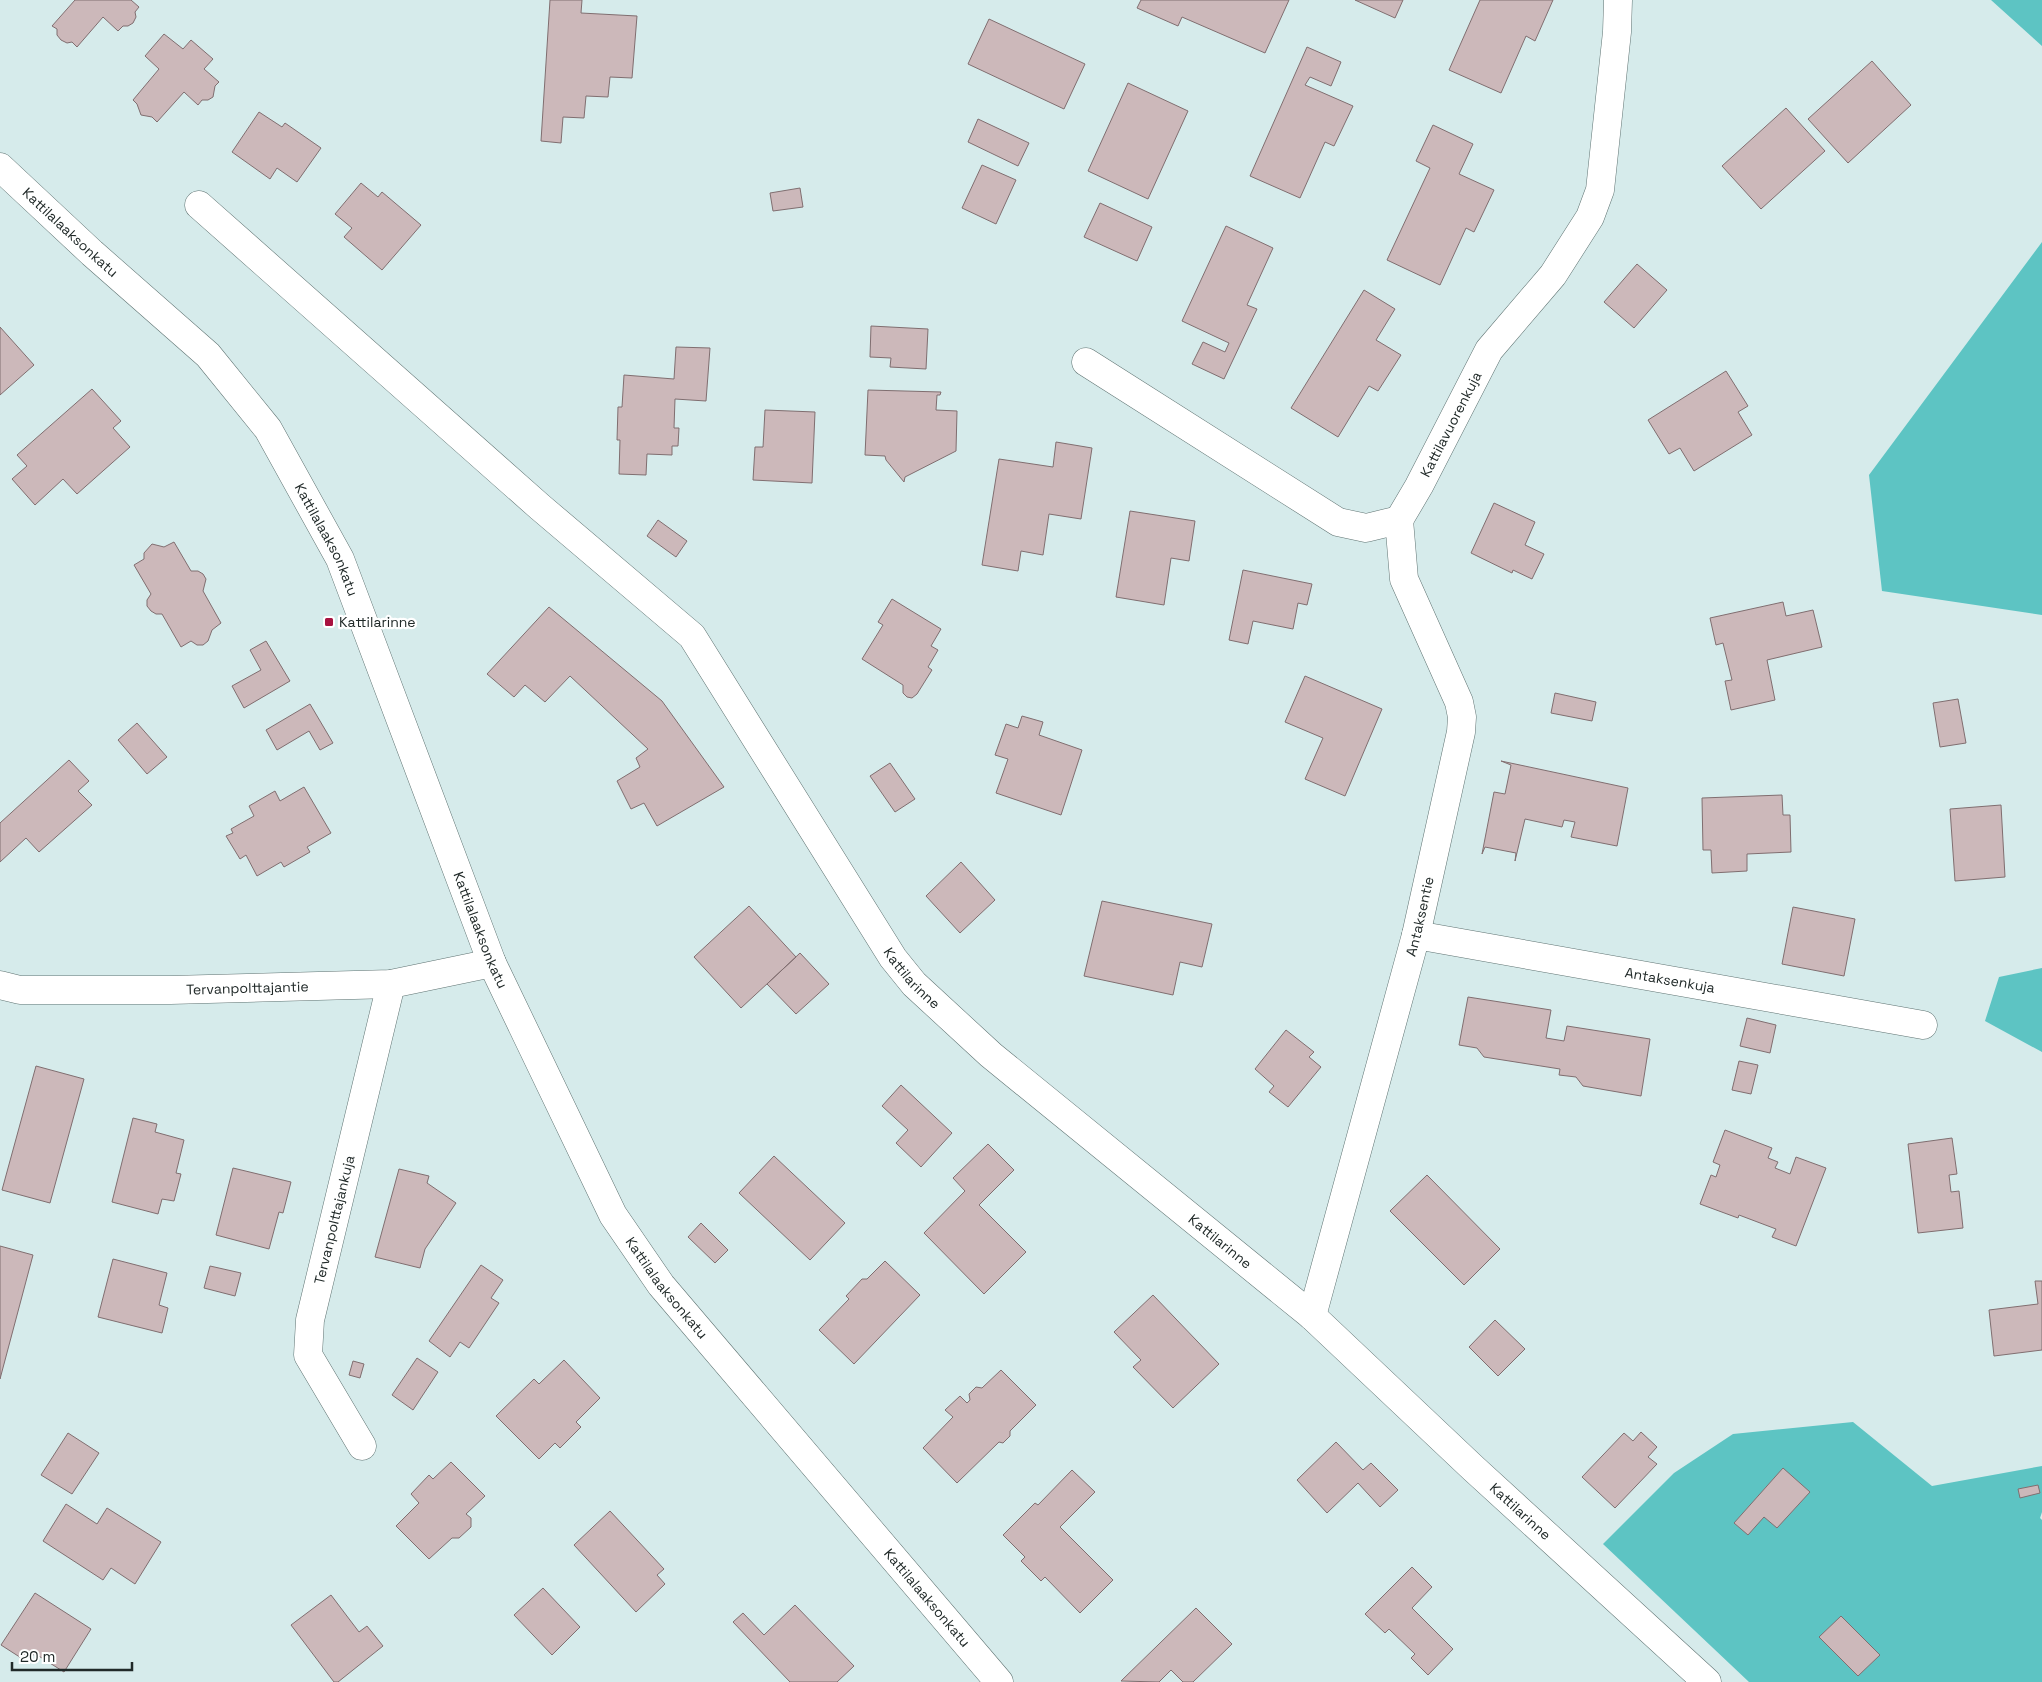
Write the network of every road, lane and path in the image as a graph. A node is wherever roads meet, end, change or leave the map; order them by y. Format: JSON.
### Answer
{"nodes":[{"id":1,"x":1618,"y":0,"type":"edge"},
{"id":2,"x":0,"y":167,"type":"edge"},
{"id":3,"x":199,"y":205,"type":"dead end"},
{"id":4,"x":1086,"y":362,"type":"dead end"},
{"id":5,"x":1398,"y":520,"type":"junction"},
{"id":6,"x":1416,"y":934,"type":"junction"},
{"id":7,"x":492,"y":963,"type":"junction"},
{"id":8,"x":390,"y":984,"type":"junction"},
{"id":9,"x":0,"y":985,"type":"edge"},
{"id":10,"x":1923,"y":1025,"type":"dead end"},
{"id":11,"x":1312,"y":1316,"type":"junction"},
{"id":12,"x":362,"y":1446,"type":"dead end"},
{"id":13,"x":999,"y":1682,"type":"edge"},
{"id":14,"x":1707,"y":1682,"type":"edge"}],
"edges":[{"from":1,"to":5,"type":"street","name":"Kattilavuorenkuja"},
{"from":2,"to":7,"type":"street","name":"Kattilalaaksonkatu"},
{"from":3,"to":11,"type":"street","name":"Kattilarinne"},
{"from":4,"to":5,"type":"street"},
{"from":5,"to":6,"type":"street","name":"Antaksentie"},
{"from":6,"to":10,"type":"street","name":"Antaksenkuja"},
{"from":6,"to":11,"type":"street","name":"Antaksentie"},
{"from":7,"to":8,"type":"street","name":"Tervanpolttajantie"},
{"from":7,"to":13,"type":"street","name":"Kattilalaaksonkatu"},
{"from":8,"to":9,"type":"street","name":"Tervanpolttajantie"},
{"from":8,"to":12,"type":"street","name":"Tervanpolttajankuja"},
{"from":11,"to":14,"type":"street","name":"Kattilarinne"}]}
